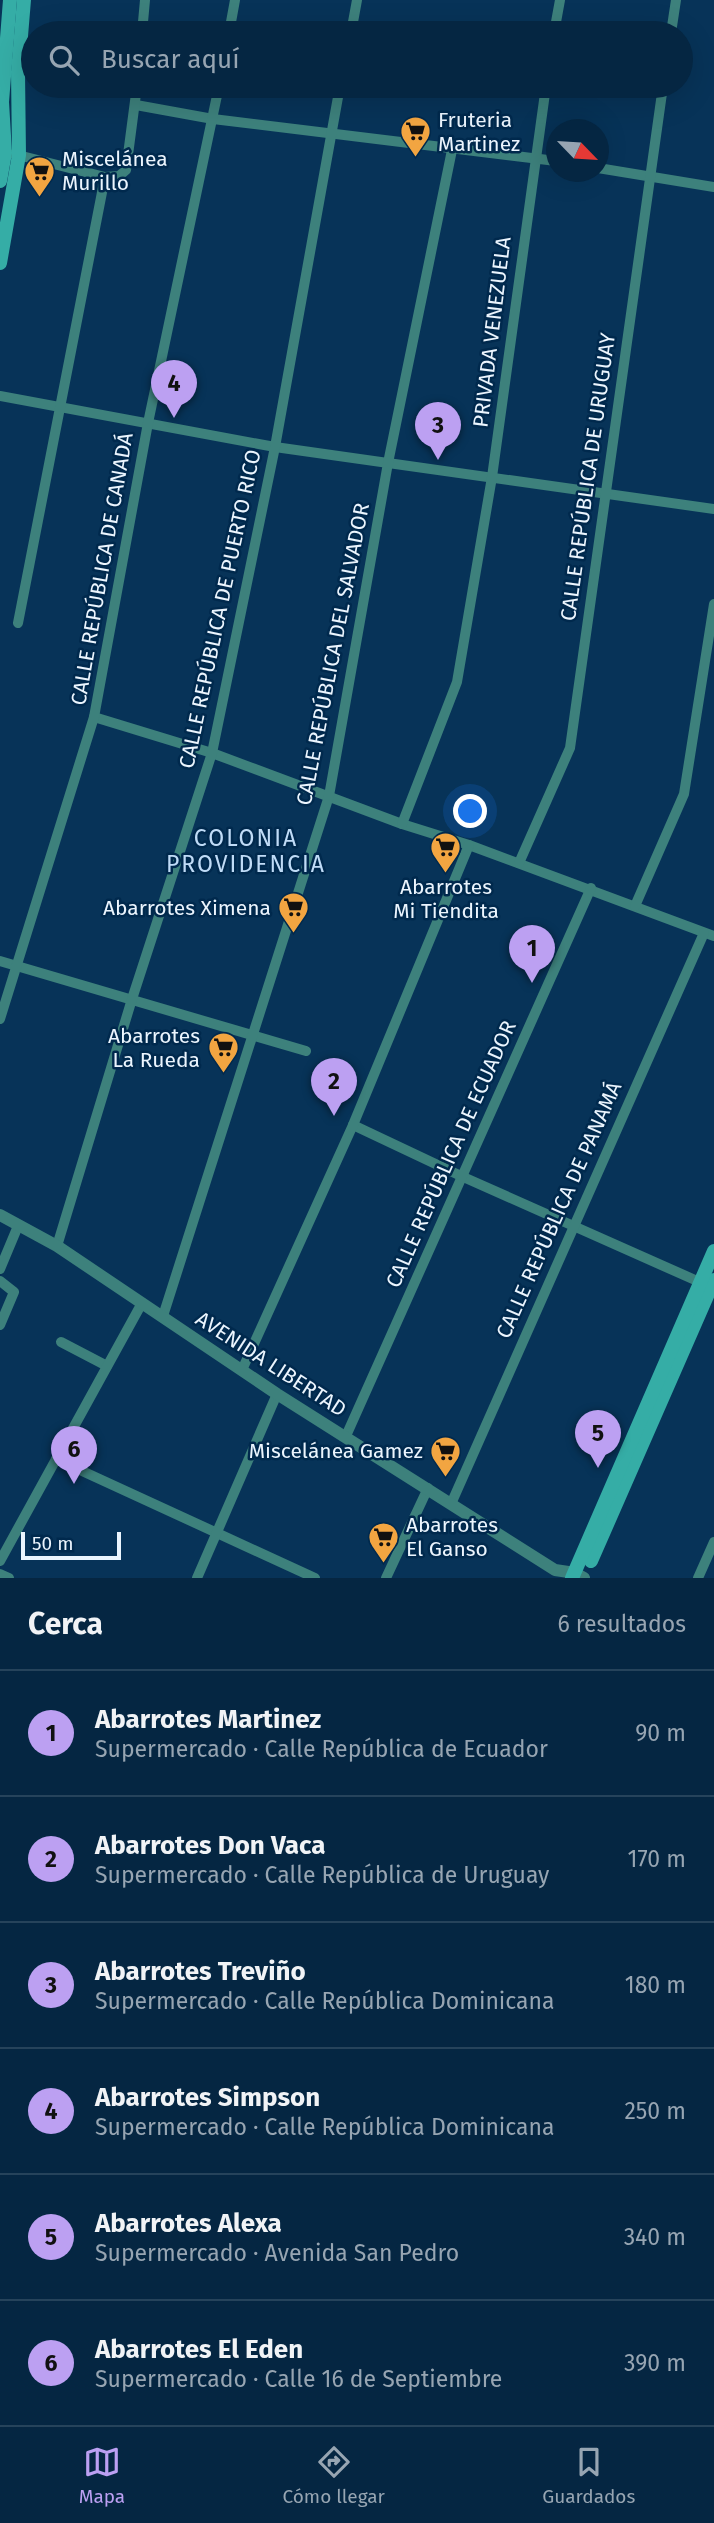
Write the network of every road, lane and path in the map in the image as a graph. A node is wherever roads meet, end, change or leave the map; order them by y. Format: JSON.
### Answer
{"nodes":[{"id":1,"x":4,"y":0,"type":"edge"},
{"id":2,"x":10,"y":0,"type":"edge"},
{"id":3,"x":24,"y":0,"type":"edge"},
{"id":4,"x":145,"y":0,"type":"edge"},
{"id":5,"x":235,"y":0,"type":"edge"},
{"id":6,"x":357,"y":0,"type":"edge"},
{"id":7,"x":560,"y":0,"type":"edge"},
{"id":8,"x":676,"y":0,"type":"edge"},
{"id":9,"x":0,"y":5,"type":"edge"},
{"id":10,"x":22,"y":21,"type":"edge"},
{"id":11,"x":143,"y":21,"type":"edge"},
{"id":12,"x":231,"y":21,"type":"edge"},
{"id":13,"x":355,"y":21,"type":"edge"},
{"id":14,"x":556,"y":21,"type":"edge"},
{"id":15,"x":673,"y":21,"type":"edge"},
{"id":16,"x":21,"y":36,"type":"edge"},
{"id":17,"x":136,"y":98,"type":"edge"},
{"id":18,"x":217,"y":98,"type":"edge"},
{"id":19,"x":337,"y":98,"type":"edge"},
{"id":20,"x":544,"y":98,"type":"edge"},
{"id":21,"x":661,"y":98,"type":"edge"},
{"id":22,"x":1,"y":102,"type":"edge"},
{"id":23,"x":135,"y":105,"type":"junction"},
{"id":24,"x":213,"y":118,"type":"junction"},
{"id":25,"x":330,"y":131,"type":"junction"},
{"id":26,"x":452,"y":150,"type":"junction"},
{"id":27,"x":12,"y":154,"type":"junction"},
{"id":28,"x":534,"y":158,"type":"junction"},
{"id":29,"x":546,"y":160,"type":"edge"},
{"id":30,"x":609,"y":170,"type":"edge"},
{"id":31,"x":0,"y":176,"type":"edge"},
{"id":32,"x":650,"y":176,"type":"junction"},
{"id":33,"x":105,"y":177,"type":"junction"},
{"id":34,"x":16,"y":178,"type":"junction"},
{"id":35,"x":714,"y":187,"type":"edge"},
{"id":36,"x":0,"y":263,"type":"edge"},
{"id":37,"x":0,"y":396,"type":"edge"},
{"id":38,"x":61,"y":406,"type":"junction"},
{"id":39,"x":148,"y":423,"type":"junction"},
{"id":40,"x":275,"y":447,"type":"junction"},
{"id":41,"x":388,"y":463,"type":"junction"},
{"id":42,"x":492,"y":477,"type":"junction"},
{"id":43,"x":605,"y":494,"type":"junction"},
{"id":44,"x":714,"y":509,"type":"edge"},
{"id":45,"x":714,"y":604,"type":"edge"},
{"id":46,"x":18,"y":623,"type":"dead end"},
{"id":47,"x":94,"y":717,"type":"junction"},
{"id":48,"x":212,"y":753,"type":"junction"},
{"id":49,"x":329,"y":796,"type":"junction"},
{"id":50,"x":402,"y":824,"type":"junction"},
{"id":51,"x":470,"y":845,"type":"junction"},
{"id":52,"x":519,"y":863,"type":"junction"},
{"id":53,"x":591,"y":888,"type":"junction"},
{"id":54,"x":635,"y":906,"type":"junction"},
{"id":55,"x":709,"y":935,"type":"edge"},
{"id":56,"x":0,"y":961,"type":"edge"},
{"id":57,"x":16,"y":967,"type":"junction"},
{"id":58,"x":132,"y":999,"type":"junction"},
{"id":59,"x":0,"y":1019,"type":"edge"},
{"id":60,"x":251,"y":1033,"type":"junction"},
{"id":61,"x":306,"y":1051,"type":"dead end"},
{"id":62,"x":353,"y":1125,"type":"junction"},
{"id":63,"x":461,"y":1176,"type":"junction"},
{"id":64,"x":0,"y":1215,"type":"edge"},
{"id":65,"x":18,"y":1226,"type":"junction"},
{"id":66,"x":572,"y":1226,"type":"junction"},
{"id":67,"x":57,"y":1246,"type":"junction"},
{"id":68,"x":714,"y":1251,"type":"edge"},
{"id":69,"x":0,"y":1269,"type":"edge"},
{"id":70,"x":0,"y":1281,"type":"edge"},
{"id":71,"x":710,"y":1285,"type":"edge"},
{"id":72,"x":142,"y":1303,"type":"junction"},
{"id":73,"x":163,"y":1316,"type":"junction"},
{"id":74,"x":0,"y":1325,"type":"edge"},
{"id":75,"x":61,"y":1342,"type":"dead end"},
{"id":76,"x":107,"y":1366,"type":"junction"},
{"id":77,"x":242,"y":1370,"type":"junction"},
{"id":78,"x":277,"y":1394,"type":"junction"},
{"id":79,"x":346,"y":1436,"type":"junction"},
{"id":80,"x":56,"y":1459,"type":"junction"},
{"id":81,"x":428,"y":1488,"type":"junction"},
{"id":82,"x":452,"y":1504,"type":"junction"},
{"id":83,"x":217,"y":1531,"type":"junction"},
{"id":84,"x":714,"y":1542,"type":"edge"},
{"id":85,"x":0,"y":1561,"type":"edge"},
{"id":86,"x":0,"y":1574,"type":"edge"},
{"id":87,"x":557,"y":1574,"type":"edge"},
{"id":88,"x":580,"y":1577,"type":"edge"},
{"id":89,"x":9,"y":1578,"type":"edge"},
{"id":90,"x":197,"y":1578,"type":"edge"},
{"id":91,"x":315,"y":1578,"type":"edge"},
{"id":92,"x":386,"y":1578,"type":"edge"},
{"id":93,"x":698,"y":1578,"type":"edge"}],
"edges":[{"from":1,"to":9,"type":"street"},
{"from":2,"to":22,"type":"main road"},
{"from":3,"to":10,"type":"main road"},
{"from":4,"to":11,"type":"street"},
{"from":5,"to":12,"type":"street"},
{"from":6,"to":13,"type":"street"},
{"from":7,"to":14,"type":"street"},
{"from":8,"to":15,"type":"street"},
{"from":16,"to":27,"type":"main road"},
{"from":17,"to":23,"type":"street"},
{"from":18,"to":24,"type":"street","name":"CALLE REPÚBLICA DE CANADÁ"},
{"from":19,"to":25,"type":"street","name":"CALLE REPÚBLICA DE PUERTO RICO"},
{"from":20,"to":28,"type":"street","name":"PRIVADA VENEZUELA"},
{"from":21,"to":32,"type":"street","name":"CALLE REPÚBLICA DE URUGUAY"},
{"from":22,"to":27,"type":"main road"},
{"from":23,"to":24,"type":"street"},
{"from":23,"to":33,"type":"street"},
{"from":24,"to":25,"type":"street"},
{"from":24,"to":39,"type":"street","name":"CALLE REPÚBLICA DE CANADÁ"},
{"from":25,"to":26,"type":"street"},
{"from":25,"to":40,"type":"street","name":"CALLE REPÚBLICA DE PUERTO RICO"},
{"from":26,"to":28,"type":"street"},
{"from":26,"to":41,"type":"street","name":"CALLE REPÚBLICA DEL SALVADOR"},
{"from":27,"to":31,"type":"main road"},
{"from":27,"to":33,"type":"street"},
{"from":27,"to":34,"type":"main road"},
{"from":28,"to":29,"type":"street"},
{"from":28,"to":42,"type":"street","name":"PRIVADA VENEZUELA"},
{"from":30,"to":32,"type":"street"},
{"from":31,"to":34,"type":"street"},
{"from":32,"to":35,"type":"street"},
{"from":32,"to":43,"type":"street","name":"CALLE REPÚBLICA DE URUGUAY"},
{"from":33,"to":38,"type":"street"},
{"from":34,"to":36,"type":"main road"},
{"from":37,"to":38,"type":"street"},
{"from":38,"to":39,"type":"street"},
{"from":38,"to":46,"type":"street"},
{"from":39,"to":40,"type":"street"},
{"from":39,"to":47,"type":"street","name":"CALLE REPÚBLICA DE CANADÁ"},
{"from":40,"to":41,"type":"street"},
{"from":40,"to":48,"type":"street","name":"CALLE REPÚBLICA DE PUERTO RICO"},
{"from":41,"to":42,"type":"street"},
{"from":41,"to":49,"type":"street","name":"CALLE REPÚBLICA DEL SALVADOR"},
{"from":42,"to":43,"type":"street"},
{"from":42,"to":50,"type":"street","name":"PRIVADA VENEZUELA"},
{"from":43,"to":44,"type":"street"},
{"from":43,"to":52,"type":"street","name":"CALLE REPÚBLICA DE URUGUAY"},
{"from":45,"to":54,"type":"street"},
{"from":47,"to":48,"type":"street"},
{"from":47,"to":57,"type":"street","name":"CALLE REPÚBLICA DE CANADÁ"},
{"from":48,"to":49,"type":"street"},
{"from":48,"to":58,"type":"street","name":"CALLE REPÚBLICA DE PUERTO RICO"},
{"from":49,"to":50,"type":"street"},
{"from":49,"to":60,"type":"street","name":"CALLE REPÚBLICA DEL SALVADOR"},
{"from":50,"to":51,"type":"street"},
{"from":51,"to":52,"type":"street"},
{"from":51,"to":62,"type":"street"},
{"from":52,"to":53,"type":"street"},
{"from":53,"to":54,"type":"street"},
{"from":53,"to":63,"type":"street","name":"CALLE REPÚBLICA DE ECUADOR"},
{"from":54,"to":55,"type":"street"},
{"from":55,"to":66,"type":"street","name":"CALLE REPÚBLICA DE PANAMÁ"},
{"from":56,"to":57,"type":"street"},
{"from":57,"to":58,"type":"street"},
{"from":57,"to":59,"type":"street","name":"CALLE REPÚBLICA DE CANADÁ"},
{"from":58,"to":60,"type":"street"},
{"from":58,"to":67,"type":"street","name":"CALLE REPÚBLICA DE PUERTO RICO"},
{"from":60,"to":61,"type":"street"},
{"from":60,"to":73,"type":"street","name":"CALLE REPÚBLICA DEL SALVADOR"},
{"from":62,"to":63,"type":"street"},
{"from":62,"to":77,"type":"street"},
{"from":63,"to":66,"type":"street"},
{"from":63,"to":79,"type":"street","name":"CALLE REPÚBLICA DE ECUADOR"},
{"from":64,"to":65,"type":"street","name":"AVENIDA LIBERTAD"},
{"from":65,"to":67,"type":"street","name":"AVENIDA LIBERTAD"},
{"from":65,"to":69,"type":"street"},
{"from":66,"to":71,"type":"street"},
{"from":66,"to":82,"type":"street","name":"CALLE REPÚBLICA DE PANAMÁ"},
{"from":67,"to":72,"type":"street","name":"AVENIDA LIBERTAD"},
{"from":68,"to":71,"type":"main road"},
{"from":70,"to":74,"type":"street"},
{"from":71,"to":88,"type":"main road"},
{"from":72,"to":73,"type":"street","name":"AVENIDA LIBERTAD"},
{"from":72,"to":76,"type":"street"},
{"from":73,"to":77,"type":"street","name":"AVENIDA LIBERTAD"},
{"from":75,"to":76,"type":"street"},
{"from":76,"to":80,"type":"street"},
{"from":77,"to":78,"type":"street","name":"AVENIDA LIBERTAD"},
{"from":78,"to":79,"type":"street","name":"AVENIDA LIBERTAD"},
{"from":78,"to":83,"type":"street"},
{"from":79,"to":81,"type":"street","name":"AVENIDA LIBERTAD"},
{"from":80,"to":83,"type":"street"},
{"from":80,"to":85,"type":"street"},
{"from":81,"to":82,"type":"street","name":"AVENIDA LIBERTAD"},
{"from":81,"to":92,"type":"street"},
{"from":82,"to":87,"type":"street","name":"AVENIDA LIBERTAD"},
{"from":83,"to":90,"type":"street"},
{"from":83,"to":91,"type":"street"},
{"from":84,"to":93,"type":"street"},
{"from":86,"to":89,"type":"street"},
{"from":87,"to":88,"type":"street","name":"AVENIDA LIBERTAD"}]}
